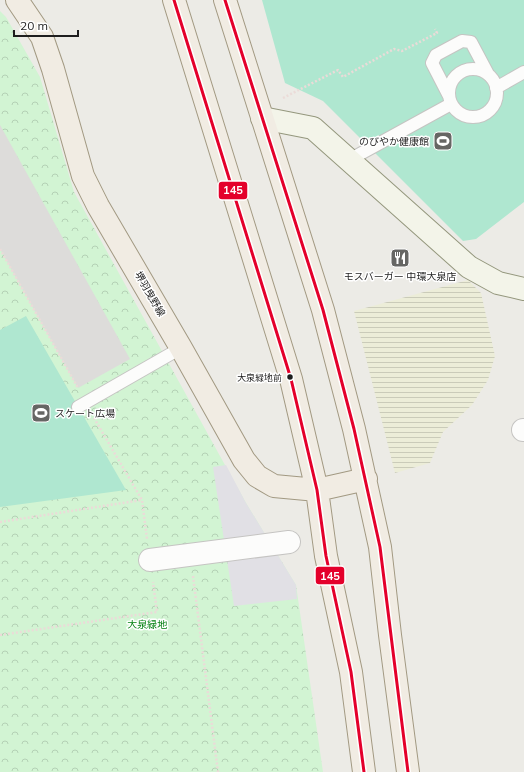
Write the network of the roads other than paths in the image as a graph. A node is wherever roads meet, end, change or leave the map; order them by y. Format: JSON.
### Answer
{"nodes":[{"id":1,"x":18,"y":0,"type":"edge"},
{"id":2,"x":174,"y":0,"type":"edge"},
{"id":3,"x":225,"y":0,"type":"edge"},
{"id":4,"x":524,"y":72,"type":"edge"},
{"id":5,"x":488,"y":74,"type":"junction"},
{"id":6,"x":496,"y":88,"type":"junction"},
{"id":7,"x":450,"y":100,"type":"junction"},
{"id":8,"x":262,"y":118,"type":"junction"},
{"id":9,"x":349,"y":160,"type":"junction"},
{"id":10,"x":524,"y":288,"type":"edge"},
{"id":11,"x":181,"y":348,"type":"junction"},
{"id":12,"x":82,"y":405,"type":"road end"},
{"id":13,"x":366,"y":479,"type":"junction"},
{"id":14,"x":317,"y":490,"type":"junction"},
{"id":15,"x":288,"y":542,"type":"dead end"},
{"id":16,"x":150,"y":560,"type":"dead end"},
{"id":17,"x":364,"y":772,"type":"edge"},
{"id":18,"x":408,"y":772,"type":"edge"}],
"edges":[{"from":1,"to":11,"type":"main road","name":"堺羽曳野線"},
{"from":2,"to":14,"type":"main road"},
{"from":3,"to":8,"type":"main road"},
{"from":4,"to":6,"type":"lane"},
{"from":5,"to":6,"type":"lane"},
{"from":5,"to":7,"type":"lane"},
{"from":5,"to":7,"type":"lane"},
{"from":6,"to":7,"type":"lane"},
{"from":7,"to":9,"type":"lane"},
{"from":8,"to":9,"type":"street"},
{"from":8,"to":13,"type":"main road"},
{"from":9,"to":10,"type":"street"},
{"from":11,"to":12,"type":"lane"},
{"from":11,"to":14,"type":"main road","name":"堺羽曳野線"},
{"from":13,"to":14,"type":"main road","name":"堺羽曳野線"},
{"from":13,"to":18,"type":"main road"},
{"from":14,"to":17,"type":"main road"},
{"from":15,"to":16,"type":"street"}]}
